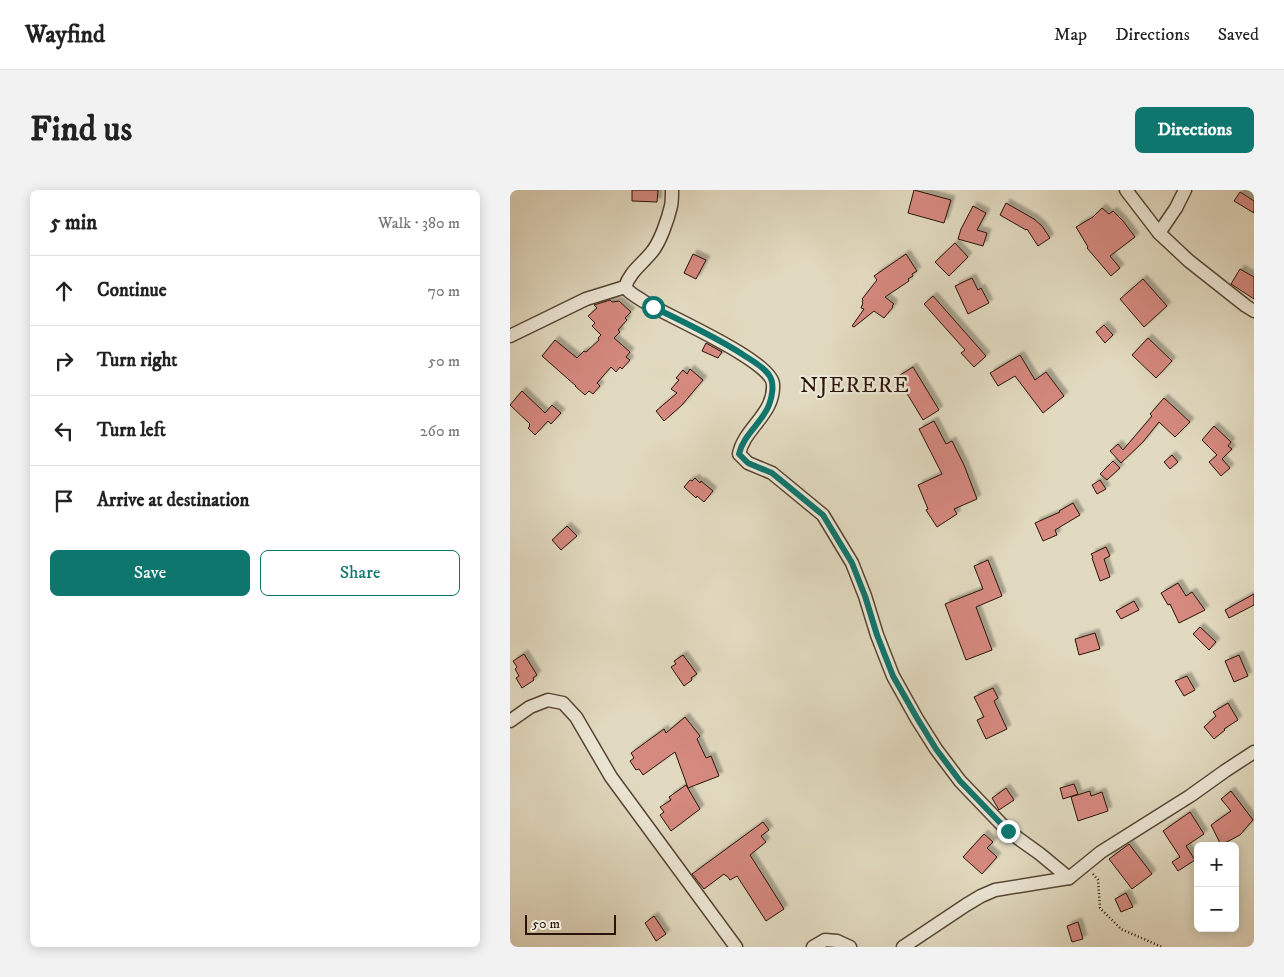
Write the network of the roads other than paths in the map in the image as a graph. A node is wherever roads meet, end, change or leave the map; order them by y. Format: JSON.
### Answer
{"nodes":[{"id":1,"x":672,"y":190,"type":"edge"},
{"id":2,"x":1126,"y":190,"type":"edge"},
{"id":3,"x":1185,"y":190,"type":"edge"},
{"id":4,"x":1159,"y":233,"type":"junction"},
{"id":5,"x":625,"y":287,"type":"junction"},
{"id":6,"x":1254,"y":311,"type":"edge"},
{"id":7,"x":510,"y":336,"type":"edge"},
{"id":8,"x":510,"y":721,"type":"edge"},
{"id":9,"x":1254,"y":752,"type":"edge"},
{"id":10,"x":1069,"y":878,"type":"junction"},
{"id":11,"x":736,"y":947,"type":"edge"},
{"id":12,"x":813,"y":947,"type":"edge"},
{"id":13,"x":850,"y":947,"type":"edge"},
{"id":14,"x":902,"y":947,"type":"edge"}],
"edges":[{"from":1,"to":5,"type":"street"},
{"from":2,"to":4,"type":"street"},
{"from":3,"to":4,"type":"street"},
{"from":4,"to":6,"type":"street"},
{"from":5,"to":7,"type":"street"},
{"from":5,"to":10,"type":"street"},
{"from":8,"to":11,"type":"street"},
{"from":9,"to":10,"type":"street"},
{"from":10,"to":14,"type":"street"},
{"from":12,"to":13,"type":"street"}]}
